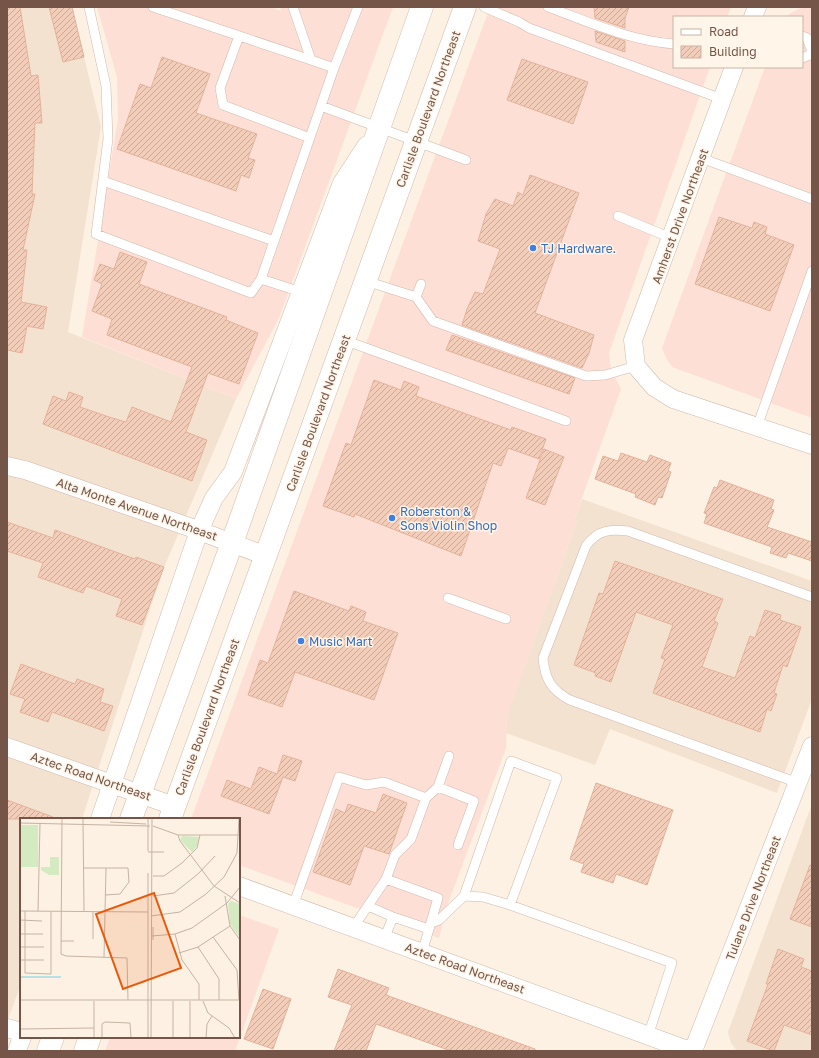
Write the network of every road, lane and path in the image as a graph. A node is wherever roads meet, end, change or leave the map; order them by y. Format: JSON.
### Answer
{"nodes":[{"id":1,"x":88,"y":7,"type":"edge"},
{"id":2,"x":153,"y":7,"type":"edge"},
{"id":3,"x":292,"y":7,"type":"edge"},
{"id":4,"x":358,"y":7,"type":"edge"},
{"id":5,"x":422,"y":7,"type":"edge"},
{"id":6,"x":465,"y":7,"type":"edge"},
{"id":7,"x":484,"y":7,"type":"edge"},
{"id":8,"x":548,"y":7,"type":"edge"},
{"id":9,"x":239,"y":36,"type":"junction"},
{"id":10,"x":803,"y":36,"type":"edge"},
{"id":11,"x":673,"y":44,"type":"edge"},
{"id":12,"x":812,"y":53,"type":"edge"},
{"id":13,"x":803,"y":58,"type":"edge"},
{"id":14,"x":311,"y":60,"type":"junction"},
{"id":15,"x":334,"y":68,"type":"junction"},
{"id":16,"x":734,"y":68,"type":"edge"},
{"id":17,"x":722,"y":99,"type":"junction"},
{"id":18,"x":321,"y":106,"type":"junction"},
{"id":19,"x":379,"y":127,"type":"junction"},
{"id":20,"x":310,"y":138,"type":"junction"},
{"id":21,"x":417,"y":141,"type":"junction"},
{"id":22,"x":701,"y":158,"type":"junction"},
{"id":23,"x":466,"y":160,"type":"dead end"},
{"id":24,"x":103,"y":181,"type":"junction"},
{"id":25,"x":812,"y":199,"type":"edge"},
{"id":26,"x":618,"y":216,"type":"dead end"},
{"id":27,"x":671,"y":238,"type":"junction"},
{"id":28,"x":274,"y":241,"type":"junction"},
{"id":29,"x":812,"y":271,"type":"edge"},
{"id":30,"x":261,"y":279,"type":"junction"},
{"id":31,"x":366,"y":281,"type":"junction"},
{"id":32,"x":421,"y":284,"type":"dead end"},
{"id":33,"x":310,"y":295,"type":"junction"},
{"id":34,"x":416,"y":297,"type":"junction"},
{"id":35,"x":344,"y":340,"type":"junction"},
{"id":36,"x":636,"y":366,"type":"junction"},
{"id":37,"x":566,"y":421,"type":"dead end"},
{"id":38,"x":757,"y":427,"type":"junction"},
{"id":39,"x":812,"y":445,"type":"edge"},
{"id":40,"x":7,"y":466,"type":"edge"},
{"id":41,"x":199,"y":531,"type":"junction"},
{"id":42,"x":232,"y":543,"type":"junction"},
{"id":43,"x":266,"y":556,"type":"junction"},
{"id":44,"x":812,"y":597,"type":"edge"},
{"id":45,"x":448,"y":598,"type":"dead end"},
{"id":46,"x":506,"y":619,"type":"dead end"},
{"id":47,"x":812,"y":746,"type":"edge"},
{"id":48,"x":7,"y":747,"type":"edge"},
{"id":49,"x":449,"y":756,"type":"dead end"},
{"id":50,"x":798,"y":783,"type":"junction"},
{"id":51,"x":113,"y":784,"type":"junction"},
{"id":52,"x":438,"y":787,"type":"junction"},
{"id":53,"x":140,"y":793,"type":"junction"},
{"id":54,"x":426,"y":798,"type":"junction"},
{"id":55,"x":172,"y":813,"type":"edge"},
{"id":56,"x":100,"y":818,"type":"edge"},
{"id":57,"x":131,"y":818,"type":"edge"},
{"id":58,"x":458,"y":845,"type":"dead end"},
{"id":59,"x":386,"y":879,"type":"junction"},
{"id":60,"x":240,"y":886,"type":"edge"},
{"id":61,"x":464,"y":896,"type":"junction"},
{"id":62,"x":510,"y":905,"type":"junction"},
{"id":63,"x":293,"y":906,"type":"junction"},
{"id":64,"x":368,"y":906,"type":"junction"},
{"id":65,"x":393,"y":917,"type":"junction"},
{"id":66,"x":430,"y":926,"type":"junction"},
{"id":67,"x":353,"y":928,"type":"junction"},
{"id":68,"x":384,"y":939,"type":"junction"},
{"id":69,"x":422,"y":953,"type":"junction"},
{"id":70,"x":7,"y":1028,"type":"edge"},
{"id":71,"x":20,"y":1032,"type":"edge"},
{"id":72,"x":648,"y":1036,"type":"junction"},
{"id":73,"x":22,"y":1038,"type":"edge"},
{"id":74,"x":53,"y":1038,"type":"edge"},
{"id":75,"x":90,"y":1038,"type":"edge"},
{"id":76,"x":17,"y":1051,"type":"edge"},
{"id":77,"x":48,"y":1051,"type":"edge"},
{"id":78,"x":85,"y":1051,"type":"edge"},
{"id":79,"x":692,"y":1051,"type":"edge"}],
"edges":[{"from":1,"to":24,"type":"lane"},
{"from":2,"to":9,"type":"lane"},
{"from":3,"to":14,"type":"lane"},
{"from":4,"to":15,"type":"lane"},
{"from":5,"to":19,"type":"main road"},
{"from":6,"to":21,"type":"main road","name":"Carlisle Boulevard Northeast"},
{"from":7,"to":17,"type":"lane"},
{"from":8,"to":11,"type":"lane"},
{"from":9,"to":14,"type":"lane"},
{"from":9,"to":20,"type":"lane"},
{"from":10,"to":12,"type":"lane"},
{"from":12,"to":13,"type":"lane"},
{"from":14,"to":15,"type":"lane"},
{"from":15,"to":18,"type":"lane"},
{"from":16,"to":17,"type":"street","name":"Amherst Drive Northeast"},
{"from":17,"to":22,"type":"street","name":"Amherst Drive Northeast"},
{"from":18,"to":19,"type":"lane"},
{"from":18,"to":20,"type":"lane"},
{"from":19,"to":21,"type":"lane"},
{"from":19,"to":33,"type":"main road"},
{"from":20,"to":28,"type":"lane"},
{"from":21,"to":23,"type":"lane"},
{"from":21,"to":31,"type":"main road","name":"Carlisle Boulevard Northeast"},
{"from":22,"to":25,"type":"lane"},
{"from":22,"to":27,"type":"street","name":"Amherst Drive Northeast"},
{"from":24,"to":28,"type":"lane"},
{"from":24,"to":30,"type":"lane"},
{"from":26,"to":27,"type":"lane"},
{"from":27,"to":36,"type":"street","name":"Amherst Drive Northeast"},
{"from":28,"to":30,"type":"lane"},
{"from":29,"to":38,"type":"lane"},
{"from":30,"to":33,"type":"lane"},
{"from":31,"to":34,"type":"lane"},
{"from":31,"to":35,"type":"main road","name":"Carlisle Boulevard Northeast"},
{"from":32,"to":34,"type":"lane"},
{"from":33,"to":41,"type":"street"},
{"from":33,"to":42,"type":"main road"},
{"from":34,"to":36,"type":"lane"},
{"from":35,"to":37,"type":"lane"},
{"from":35,"to":43,"type":"main road","name":"Carlisle Boulevard Northeast"},
{"from":36,"to":38,"type":"street"},
{"from":38,"to":39,"type":"street"},
{"from":40,"to":41,"type":"street","name":"Alta Monte Avenue Northeast"},
{"from":41,"to":42,"type":"street","name":"Alta Monte Avenue Northeast"},
{"from":41,"to":51,"type":"street"},
{"from":42,"to":43,"type":"street","name":"Alta Monte Avenue Northeast"},
{"from":42,"to":53,"type":"main road"},
{"from":43,"to":55,"type":"main road","name":"Carlisle Boulevard Northeast"},
{"from":44,"to":50,"type":"lane"},
{"from":45,"to":46,"type":"lane"},
{"from":47,"to":50,"type":"street","name":"Tulane Drive Northeast"},
{"from":48,"to":51,"type":"street","name":"Aztec Road Northeast"},
{"from":49,"to":52,"type":"lane"},
{"from":50,"to":79,"type":"street","name":"Tulane Drive Northeast"},
{"from":51,"to":53,"type":"street","name":"Aztec Road Northeast"},
{"from":51,"to":56,"type":"street"},
{"from":52,"to":54,"type":"lane"},
{"from":52,"to":58,"type":"lane"},
{"from":53,"to":55,"type":"street","name":"Aztec Road Northeast"},
{"from":53,"to":57,"type":"main road"},
{"from":54,"to":59,"type":"lane"},
{"from":54,"to":63,"type":"lane"},
{"from":59,"to":64,"type":"lane"},
{"from":59,"to":66,"type":"lane"},
{"from":60,"to":63,"type":"street","name":"Aztec Road Northeast"},
{"from":61,"to":62,"type":"lane"},
{"from":61,"to":62,"type":"lane"},
{"from":61,"to":66,"type":"lane"},
{"from":62,"to":72,"type":"lane"},
{"from":63,"to":67,"type":"street","name":"Aztec Road Northeast"},
{"from":64,"to":65,"type":"lane"},
{"from":64,"to":67,"type":"lane"},
{"from":65,"to":66,"type":"lane"},
{"from":65,"to":68,"type":"lane"},
{"from":66,"to":69,"type":"lane"},
{"from":67,"to":68,"type":"street","name":"Aztec Road Northeast"},
{"from":68,"to":69,"type":"street","name":"Aztec Road Northeast"},
{"from":69,"to":72,"type":"street","name":"Aztec Road Northeast"},
{"from":70,"to":71,"type":"street"},
{"from":72,"to":79,"type":"street","name":"Aztec Road Northeast"},
{"from":73,"to":76,"type":"street"},
{"from":74,"to":77,"type":"main road"},
{"from":75,"to":78,"type":"main road"}]}
